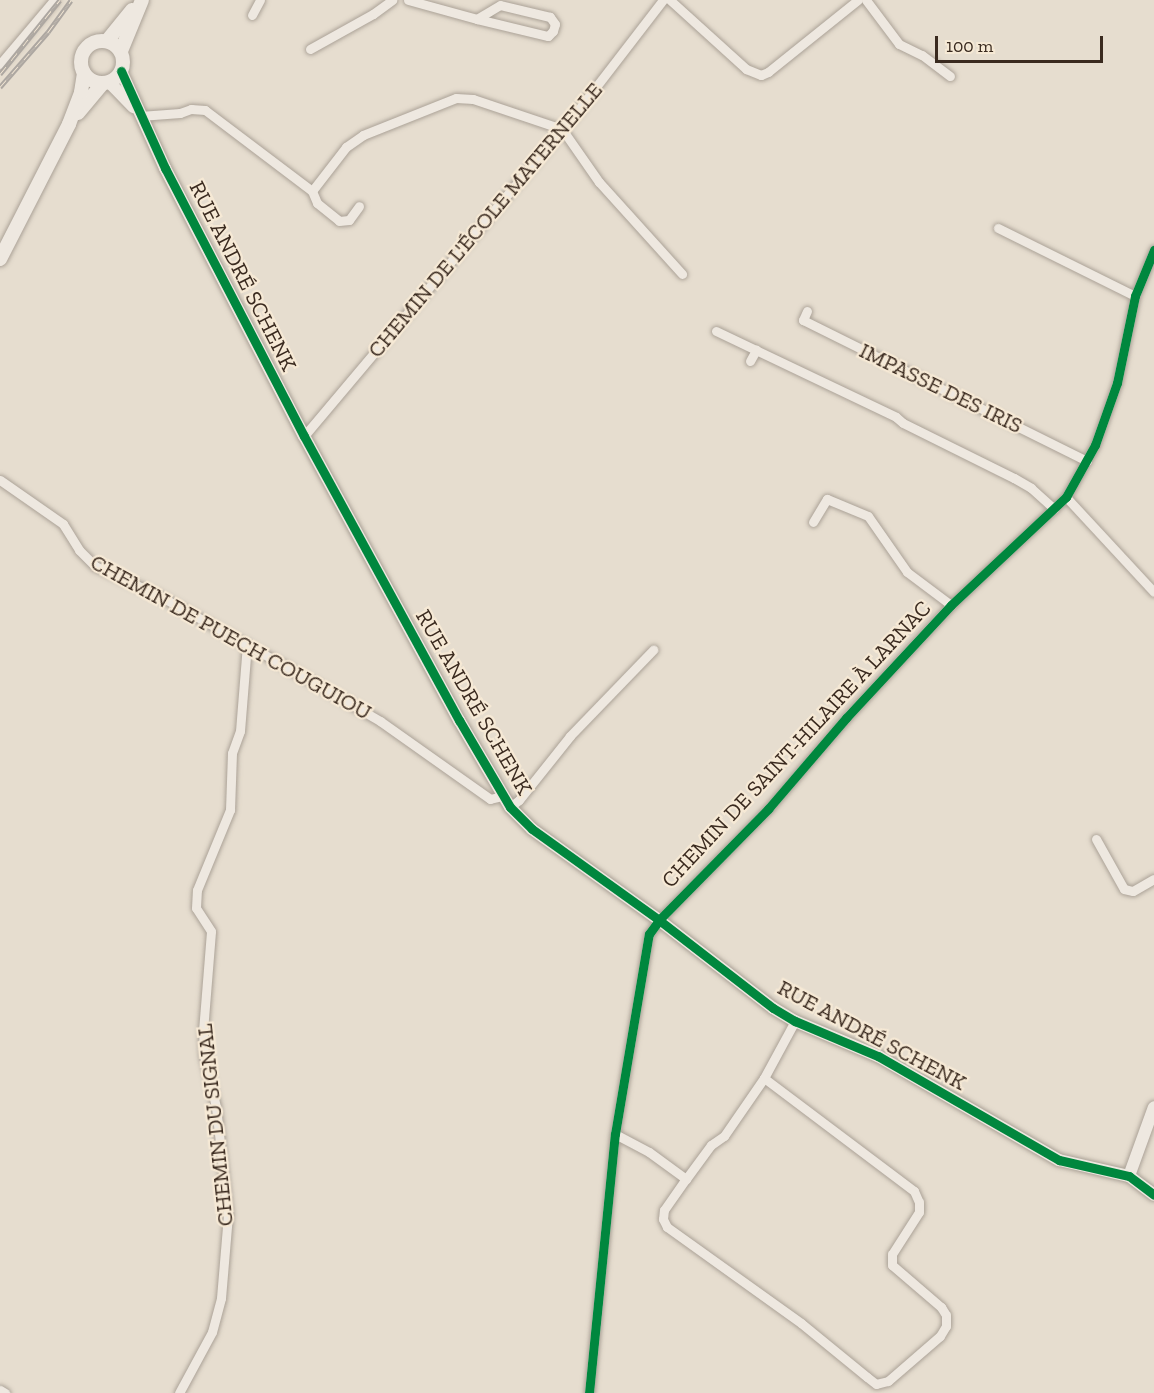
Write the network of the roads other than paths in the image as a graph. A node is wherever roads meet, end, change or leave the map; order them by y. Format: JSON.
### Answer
{"nodes":[{"id":1,"x":54,"y":0,"type":"edge"},
{"id":2,"x":141,"y":0,"type":"edge"},
{"id":3,"x":260,"y":0,"type":"edge"},
{"id":4,"x":392,"y":0,"type":"edge"},
{"id":5,"x":408,"y":0,"type":"edge"},
{"id":6,"x":663,"y":0,"type":"edge"},
{"id":7,"x":670,"y":0,"type":"edge"},
{"id":8,"x":858,"y":0,"type":"edge"},
{"id":9,"x":866,"y":0,"type":"edge"},
{"id":10,"x":252,"y":15,"type":"dead end"},
{"id":11,"x":477,"y":19,"type":"junction"},
{"id":12,"x":107,"y":41,"type":"junction"},
{"id":13,"x":310,"y":49,"type":"dead end"},
{"id":14,"x":121,"y":51,"type":"junction"},
{"id":15,"x":0,"y":64,"type":"edge"},
{"id":16,"x":121,"y":71,"type":"junction"},
{"id":17,"x":84,"y":73,"type":"junction"},
{"id":18,"x":950,"y":76,"type":"dead end"},
{"id":19,"x":106,"y":82,"type":"junction"},
{"id":20,"x":140,"y":116,"type":"junction"},
{"id":21,"x":69,"y":124,"type":"junction"},
{"id":22,"x":562,"y":129,"type":"junction"},
{"id":23,"x":312,"y":191,"type":"junction"},
{"id":24,"x":359,"y":206,"type":"dead end"},
{"id":25,"x":998,"y":228,"type":"dead end"},
{"id":26,"x":1154,"y":249,"type":"edge"},
{"id":27,"x":0,"y":259,"type":"edge"},
{"id":28,"x":682,"y":274,"type":"dead end"},
{"id":29,"x":1136,"y":296,"type":"junction"},
{"id":30,"x":807,"y":311,"type":"dead end"},
{"id":31,"x":716,"y":331,"type":"dead end"},
{"id":32,"x":756,"y":350,"type":"junction"},
{"id":33,"x":750,"y":362,"type":"dead end"},
{"id":34,"x":304,"y":436,"type":"junction"},
{"id":35,"x":1087,"y":461,"type":"junction"},
{"id":36,"x":0,"y":480,"type":"edge"},
{"id":37,"x":1066,"y":497,"type":"junction"},
{"id":38,"x":1054,"y":508,"type":"junction"},
{"id":39,"x":813,"y":522,"type":"dead end"},
{"id":40,"x":1154,"y":592,"type":"edge"},
{"id":41,"x":951,"y":605,"type":"junction"},
{"id":42,"x":247,"y":644,"type":"junction"},
{"id":43,"x":653,"y":650,"type":"dead end"},
{"id":44,"x":506,"y":801,"type":"junction"},
{"id":45,"x":1096,"y":839,"type":"dead end"},
{"id":46,"x":1154,"y":879,"type":"edge"},
{"id":47,"x":659,"y":920,"type":"junction"},
{"id":48,"x":795,"y":1021,"type":"junction"},
{"id":49,"x":764,"y":1078,"type":"junction"},
{"id":50,"x":1154,"y":1107,"type":"edge"},
{"id":51,"x":615,"y":1134,"type":"junction"},
{"id":52,"x":1129,"y":1176,"type":"junction"},
{"id":53,"x":686,"y":1179,"type":"junction"},
{"id":54,"x":1154,"y":1195,"type":"edge"},
{"id":55,"x":0,"y":1390,"type":"edge"},
{"id":56,"x":5,"y":1393,"type":"edge"},
{"id":57,"x":178,"y":1393,"type":"edge"},
{"id":58,"x":589,"y":1393,"type":"edge"}],
"edges":[{"from":1,"to":15,"type":"street"},
{"from":2,"to":12,"type":"main road"},
{"from":2,"to":14,"type":"main road"},
{"from":3,"to":10,"type":"street"},
{"from":4,"to":13,"type":"street"},
{"from":5,"to":11,"type":"street"},
{"from":6,"to":22,"type":"street","name":"CHEMIN DE L'ÉCOLE MATERNELLE"},
{"from":7,"to":8,"type":"street"},
{"from":9,"to":18,"type":"street"},
{"from":11,"to":11,"type":"street"},
{"from":12,"to":14,"type":"main road"},
{"from":12,"to":17,"type":"main road"},
{"from":14,"to":16,"type":"main road"},
{"from":16,"to":19,"type":"main road"},
{"from":16,"to":20,"type":"street","name":"RUE ANDRÉ SCHENK"},
{"from":17,"to":19,"type":"main road"},
{"from":17,"to":21,"type":"main road"},
{"from":19,"to":20,"type":"street","name":"RUE ANDRÉ SCHENK"},
{"from":19,"to":21,"type":"main road"},
{"from":20,"to":23,"type":"street"},
{"from":20,"to":34,"type":"street","name":"RUE ANDRÉ SCHENK"},
{"from":21,"to":27,"type":"main road"},
{"from":22,"to":23,"type":"street"},
{"from":22,"to":28,"type":"street"},
{"from":22,"to":34,"type":"street","name":"CHEMIN DE L'ÉCOLE MATERNELLE"},
{"from":23,"to":24,"type":"street"},
{"from":25,"to":29,"type":"street"},
{"from":26,"to":29,"type":"street","name":"CHEMIN DE SAINT-HILAIRE À LARNAC"},
{"from":29,"to":35,"type":"street","name":"CHEMIN DE SAINT-HILAIRE À LARNAC"},
{"from":30,"to":35,"type":"street","name":"IMPASSE DES IRIS"},
{"from":31,"to":32,"type":"street"},
{"from":32,"to":33,"type":"street"},
{"from":32,"to":38,"type":"street"},
{"from":34,"to":44,"type":"street","name":"RUE ANDRÉ SCHENK"},
{"from":35,"to":37,"type":"street","name":"CHEMIN DE SAINT-HILAIRE À LARNAC"},
{"from":36,"to":42,"type":"street","name":"CHEMIN DE PUECH COUGUIOU"},
{"from":37,"to":38,"type":"street","name":"CHEMIN DE SAINT-HILAIRE À LARNAC"},
{"from":37,"to":40,"type":"street"},
{"from":38,"to":41,"type":"street","name":"CHEMIN DE SAINT-HILAIRE À LARNAC"},
{"from":39,"to":41,"type":"street","name":"CHEMIN DE SAINT-HILAIRE À LARNAC"},
{"from":41,"to":47,"type":"street","name":"CHEMIN DE SAINT-HILAIRE À LARNAC"},
{"from":42,"to":44,"type":"street","name":"CHEMIN DE PUECH COUGUIOU"},
{"from":42,"to":57,"type":"street","name":"CHEMIN DU SIGNAL"},
{"from":43,"to":44,"type":"street"},
{"from":44,"to":47,"type":"street","name":"RUE ANDRÉ SCHENK"},
{"from":45,"to":46,"type":"street"},
{"from":47,"to":48,"type":"street","name":"RUE ANDRÉ SCHENK"},
{"from":47,"to":51,"type":"street","name":"CHEMIN DE SAINT-HILAIRE À LARNAC"},
{"from":48,"to":49,"type":"street"},
{"from":48,"to":52,"type":"street","name":"RUE ANDRÉ SCHENK"},
{"from":49,"to":53,"type":"street"},
{"from":49,"to":53,"type":"street"},
{"from":50,"to":52,"type":"street"},
{"from":51,"to":53,"type":"street"},
{"from":51,"to":58,"type":"street","name":"CHEMIN DE SAINT-HILAIRE À LARNAC"},
{"from":52,"to":54,"type":"street","name":"RUE ANDRÉ SCHENK"},
{"from":55,"to":56,"type":"street"}]}
